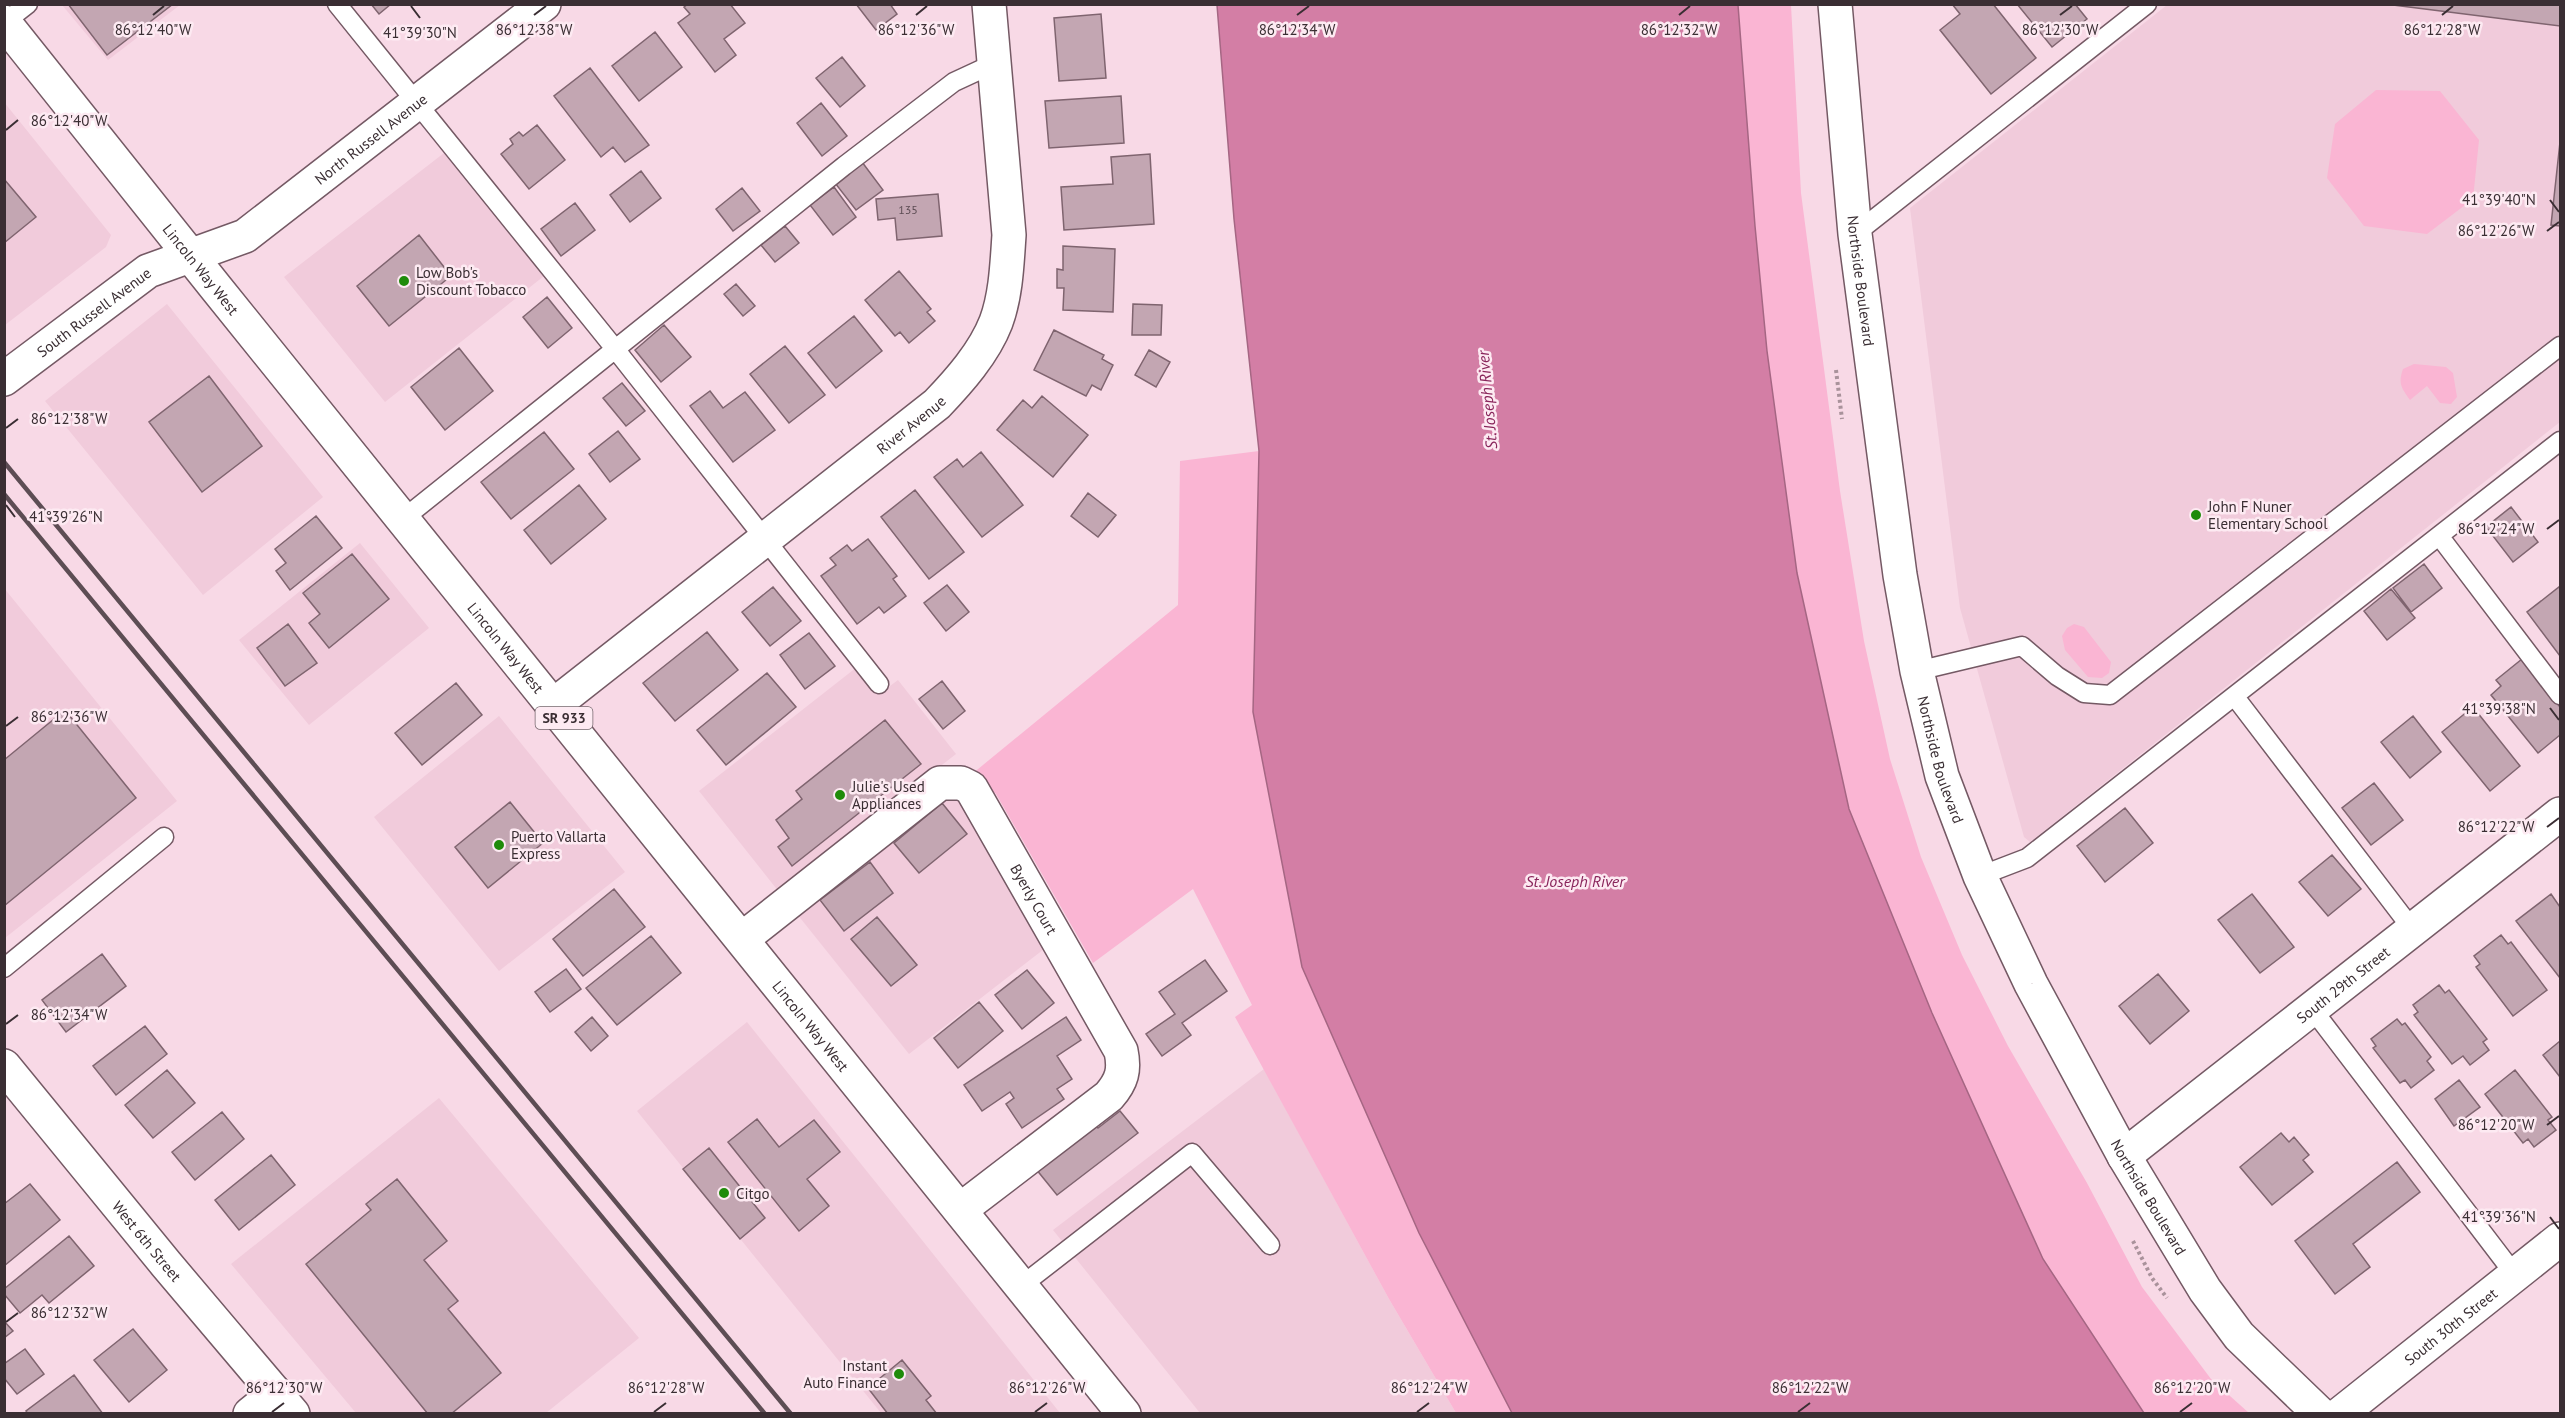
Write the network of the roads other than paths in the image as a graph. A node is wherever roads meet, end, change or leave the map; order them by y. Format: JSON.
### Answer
{"nodes":[{"id":1,"x":28,"y":4,"type":"edge"},
{"id":2,"x":337,"y":4,"type":"edge"},
{"id":3,"x":544,"y":4,"type":"edge"},
{"id":4,"x":989,"y":4,"type":"edge"},
{"id":5,"x":1835,"y":4,"type":"edge"},
{"id":6,"x":2144,"y":5,"type":"edge"},
{"id":7,"x":5,"y":22,"type":"edge"},
{"id":8,"x":995,"y":63,"type":"junction"},
{"id":9,"x":416,"y":104,"type":"junction"},
{"id":10,"x":1855,"y":234,"type":"junction"},
{"id":11,"x":189,"y":255,"type":"junction"},
{"id":12,"x":2560,"y":346,"type":"edge"},
{"id":13,"x":616,"y":350,"type":"junction"},
{"id":14,"x":4,"y":379,"type":"edge"},
{"id":15,"x":2560,"y":441,"type":"edge"},
{"id":16,"x":404,"y":519,"type":"junction"},
{"id":17,"x":2440,"y":537,"type":"junction"},
{"id":18,"x":764,"y":538,"type":"junction"},
{"id":19,"x":1917,"y":671,"type":"junction"},
{"id":20,"x":879,"y":684,"type":"dead end"},
{"id":21,"x":2560,"y":695,"type":"edge"},
{"id":22,"x":2235,"y":697,"type":"junction"},
{"id":23,"x":554,"y":705,"type":"junction"},
{"id":24,"x":2560,"y":814,"type":"edge"},
{"id":25,"x":164,"y":837,"type":"dead end"},
{"id":26,"x":1980,"y":876,"type":"junction"},
{"id":27,"x":2413,"y":930,"type":"junction"},
{"id":28,"x":742,"y":939,"type":"junction"},
{"id":29,"x":4,"y":968,"type":"edge"},
{"id":30,"x":2313,"y":1010,"type":"junction"},
{"id":31,"x":4,"y":1066,"type":"edge"},
{"id":32,"x":2124,"y":1156,"type":"junction"},
{"id":33,"x":960,"y":1210,"type":"junction"},
{"id":34,"x":2560,"y":1239,"type":"edge"},
{"id":35,"x":1270,"y":1245,"type":"dead end"},
{"id":36,"x":2515,"y":1275,"type":"junction"},
{"id":37,"x":1021,"y":1286,"type":"junction"},
{"id":38,"x":284,"y":1403,"type":"edge"},
{"id":39,"x":250,"y":1413,"type":"edge"},
{"id":40,"x":1124,"y":1413,"type":"edge"},
{"id":41,"x":2320,"y":1413,"type":"edge"},
{"id":42,"x":2340,"y":1413,"type":"edge"}],
"edges":[{"from":1,"to":7,"type":"lane"},
{"from":2,"to":9,"type":"lane"},
{"from":3,"to":9,"type":"street","name":"North Russell Avenue"},
{"from":4,"to":8,"type":"street","name":"River Avenue"},
{"from":5,"to":10,"type":"street","name":"Northside Boulevard"},
{"from":6,"to":10,"type":"lane"},
{"from":7,"to":11,"type":"street","name":"Lincoln Way West","number":"SR 933"},
{"from":8,"to":13,"type":"lane"},
{"from":8,"to":18,"type":"street","name":"River Avenue"},
{"from":9,"to":11,"type":"street","name":"North Russell Avenue"},
{"from":9,"to":13,"type":"lane"},
{"from":10,"to":19,"type":"street","name":"Northside Boulevard"},
{"from":11,"to":14,"type":"street","name":"South Russell Avenue"},
{"from":11,"to":16,"type":"street","name":"Lincoln Way West","number":"SR 933"},
{"from":12,"to":19,"type":"lane"},
{"from":13,"to":16,"type":"lane"},
{"from":13,"to":18,"type":"lane"},
{"from":15,"to":17,"type":"lane"},
{"from":16,"to":23,"type":"street","name":"Lincoln Way West","number":"SR 933"},
{"from":17,"to":21,"type":"lane"},
{"from":17,"to":22,"type":"lane"},
{"from":18,"to":20,"type":"lane"},
{"from":18,"to":23,"type":"street","name":"River Avenue"},
{"from":19,"to":26,"type":"street","name":"Northside Boulevard"},
{"from":22,"to":26,"type":"lane"},
{"from":22,"to":27,"type":"lane"},
{"from":23,"to":28,"type":"street","name":"Lincoln Way West","number":"SR 933"},
{"from":24,"to":27,"type":"street","name":"South 29th Street"},
{"from":25,"to":29,"type":"lane"},
{"from":26,"to":32,"type":"street","name":"Northside Boulevard"},
{"from":27,"to":30,"type":"street","name":"South 29th Street"},
{"from":28,"to":33,"type":"street","name":"Lincoln Way West","number":"SR 933"},
{"from":28,"to":33,"type":"street","name":"Byerly Court"},
{"from":30,"to":32,"type":"street","name":"South 29th Street"},
{"from":30,"to":36,"type":"lane"},
{"from":31,"to":38,"type":"street","name":"West 6th Street"},
{"from":32,"to":41,"type":"street","name":"Northside Boulevard"},
{"from":33,"to":37,"type":"street","name":"Lincoln Way West","number":"SR 933"},
{"from":34,"to":36,"type":"street","name":"South 30th Street"},
{"from":35,"to":37,"type":"lane"},
{"from":36,"to":42,"type":"street","name":"South 30th Street"},
{"from":37,"to":40,"type":"street","name":"Lincoln Way West","number":"SR 933"},
{"from":38,"to":39,"type":"street"}]}
